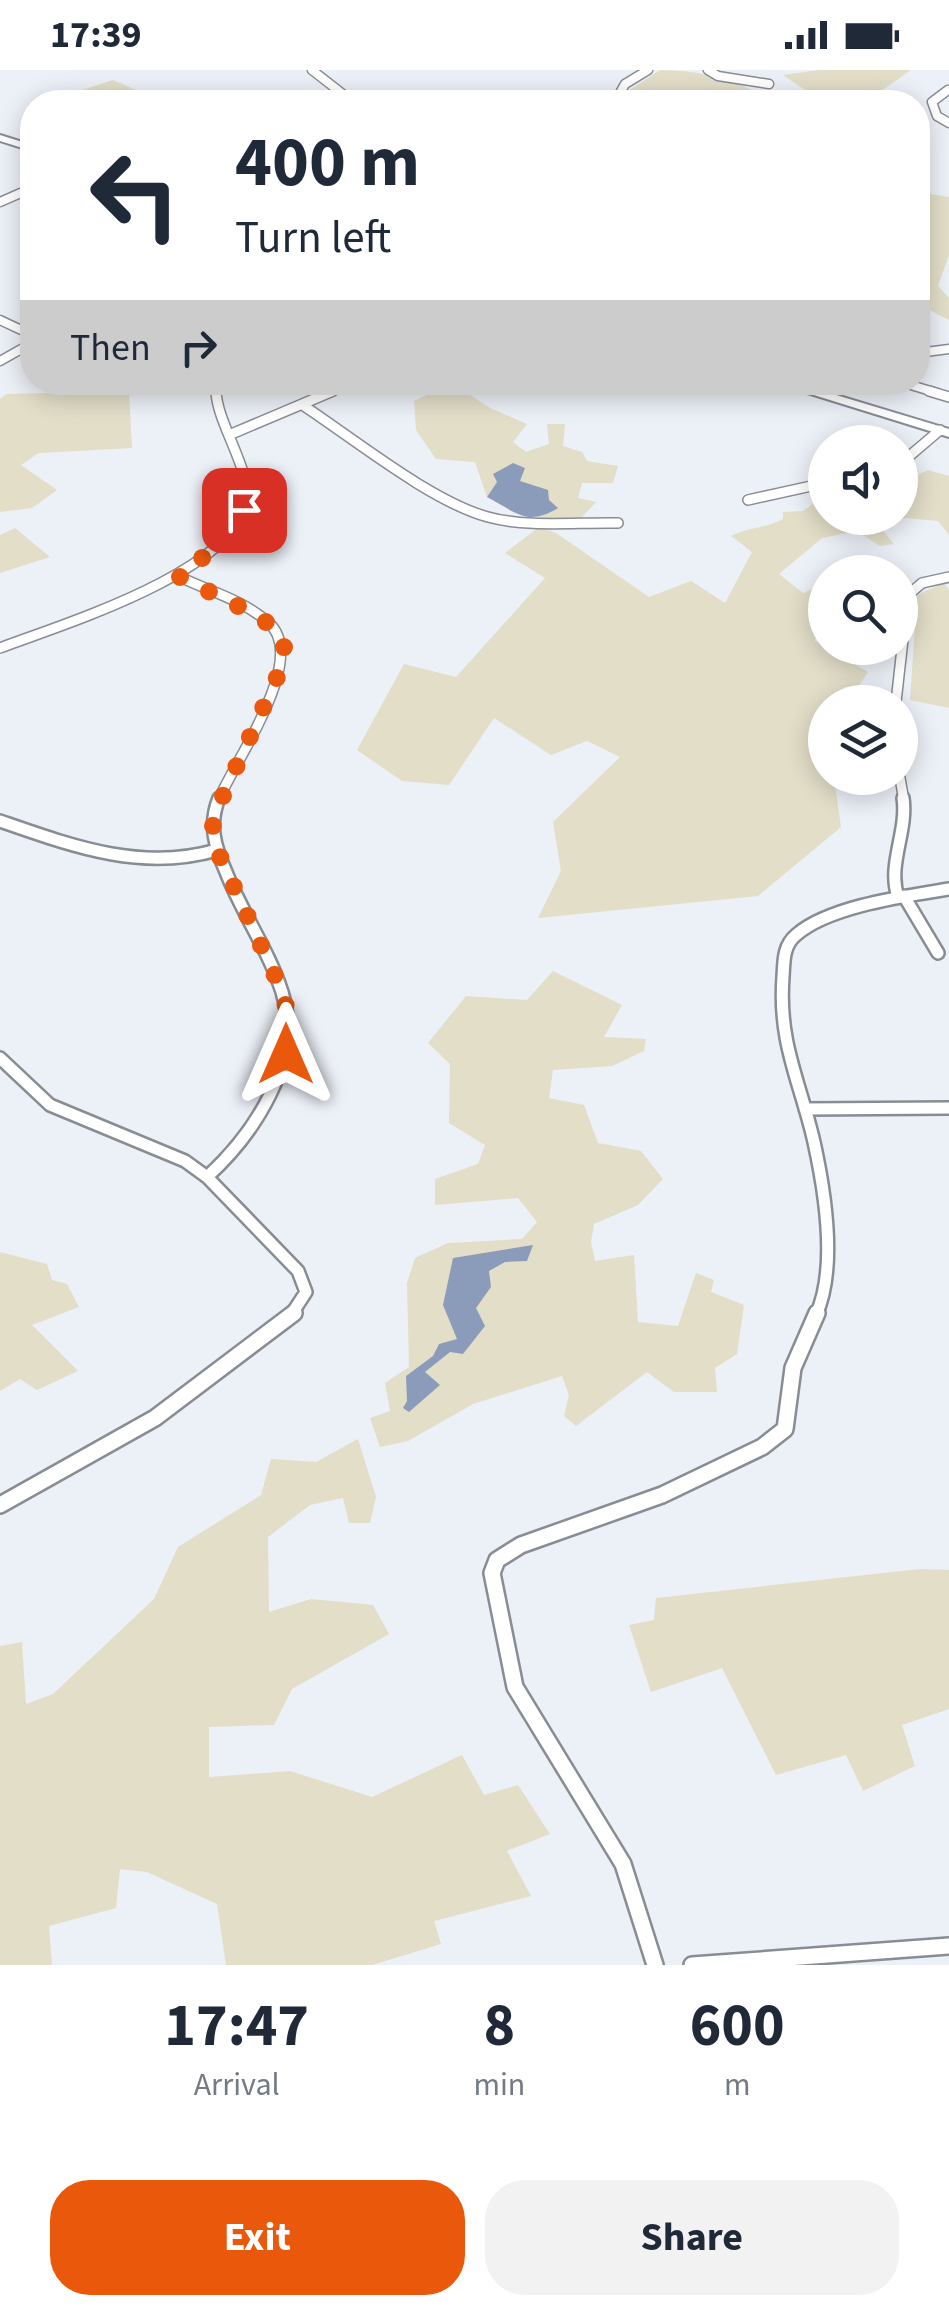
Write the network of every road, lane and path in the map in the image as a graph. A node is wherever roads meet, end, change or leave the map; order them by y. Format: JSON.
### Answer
{"nodes":[{"id":1,"x":312,"y":70,"type":"edge"},
{"id":2,"x":648,"y":70,"type":"edge"},
{"id":3,"x":708,"y":70,"type":"edge"},
{"id":4,"x":769,"y":84,"type":"dead end"},
{"id":5,"x":338,"y":90,"type":"edge"},
{"id":6,"x":622,"y":90,"type":"edge"},
{"id":7,"x":948,"y":90,"type":"edge"},
{"id":8,"x":949,"y":123,"type":"edge"},
{"id":9,"x":216,"y":395,"type":"edge"},
{"id":10,"x":326,"y":395,"type":"edge"},
{"id":11,"x":821,"y":395,"type":"edge"},
{"id":12,"x":304,"y":406,"type":"junction"},
{"id":13,"x":945,"y":432,"type":"edge"},
{"id":14,"x":229,"y":436,"type":"junction"},
{"id":15,"x":918,"y":451,"type":"edge"},
{"id":16,"x":808,"y":487,"type":"edge"},
{"id":17,"x":748,"y":500,"type":"dead end"},
{"id":18,"x":618,"y":523,"type":"dead end"},
{"id":19,"x":178,"y":576,"type":"junction"},
{"id":20,"x":949,"y":577,"type":"edge"},
{"id":21,"x":0,"y":648,"type":"edge"},
{"id":22,"x":898,"y":685,"type":"edge"},
{"id":23,"x":902,"y":795,"type":"edge"},
{"id":24,"x":0,"y":821,"type":"edge"},
{"id":25,"x":217,"y":850,"type":"junction"},
{"id":26,"x":949,"y":888,"type":"edge"},
{"id":27,"x":901,"y":897,"type":"junction"},
{"id":28,"x":938,"y":953,"type":"dead end"},
{"id":29,"x":0,"y":1058,"type":"edge"},
{"id":30,"x":949,"y":1108,"type":"edge"},
{"id":31,"x":805,"y":1110,"type":"junction"},
{"id":32,"x":207,"y":1177,"type":"junction"},
{"id":33,"x":0,"y":1505,"type":"edge"},
{"id":34,"x":949,"y":1946,"type":"edge"},
{"id":35,"x":655,"y":1965,"type":"edge"},
{"id":36,"x":692,"y":1965,"type":"edge"}],
"edges":[{"from":1,"to":5,"type":"street"},
{"from":2,"to":6,"type":"street"},
{"from":3,"to":4,"type":"street"},
{"from":7,"to":8,"type":"street"},
{"from":9,"to":14,"type":"street"},
{"from":10,"to":12,"type":"street"},
{"from":11,"to":13,"type":"main road"},
{"from":12,"to":14,"type":"street"},
{"from":12,"to":18,"type":"street"},
{"from":13,"to":15,"type":"street"},
{"from":14,"to":19,"type":"street"},
{"from":16,"to":17,"type":"street"},
{"from":19,"to":21,"type":"street"},
{"from":19,"to":25,"type":"street"},
{"from":20,"to":22,"type":"street"},
{"from":23,"to":27,"type":"street"},
{"from":24,"to":25,"type":"street"},
{"from":25,"to":32,"type":"street"},
{"from":26,"to":27,"type":"street"},
{"from":27,"to":28,"type":"street"},
{"from":27,"to":31,"type":"street"},
{"from":29,"to":32,"type":"street"},
{"from":30,"to":31,"type":"street"},
{"from":31,"to":35,"type":"street"},
{"from":32,"to":33,"type":"street"},
{"from":34,"to":36,"type":"street"}]}
